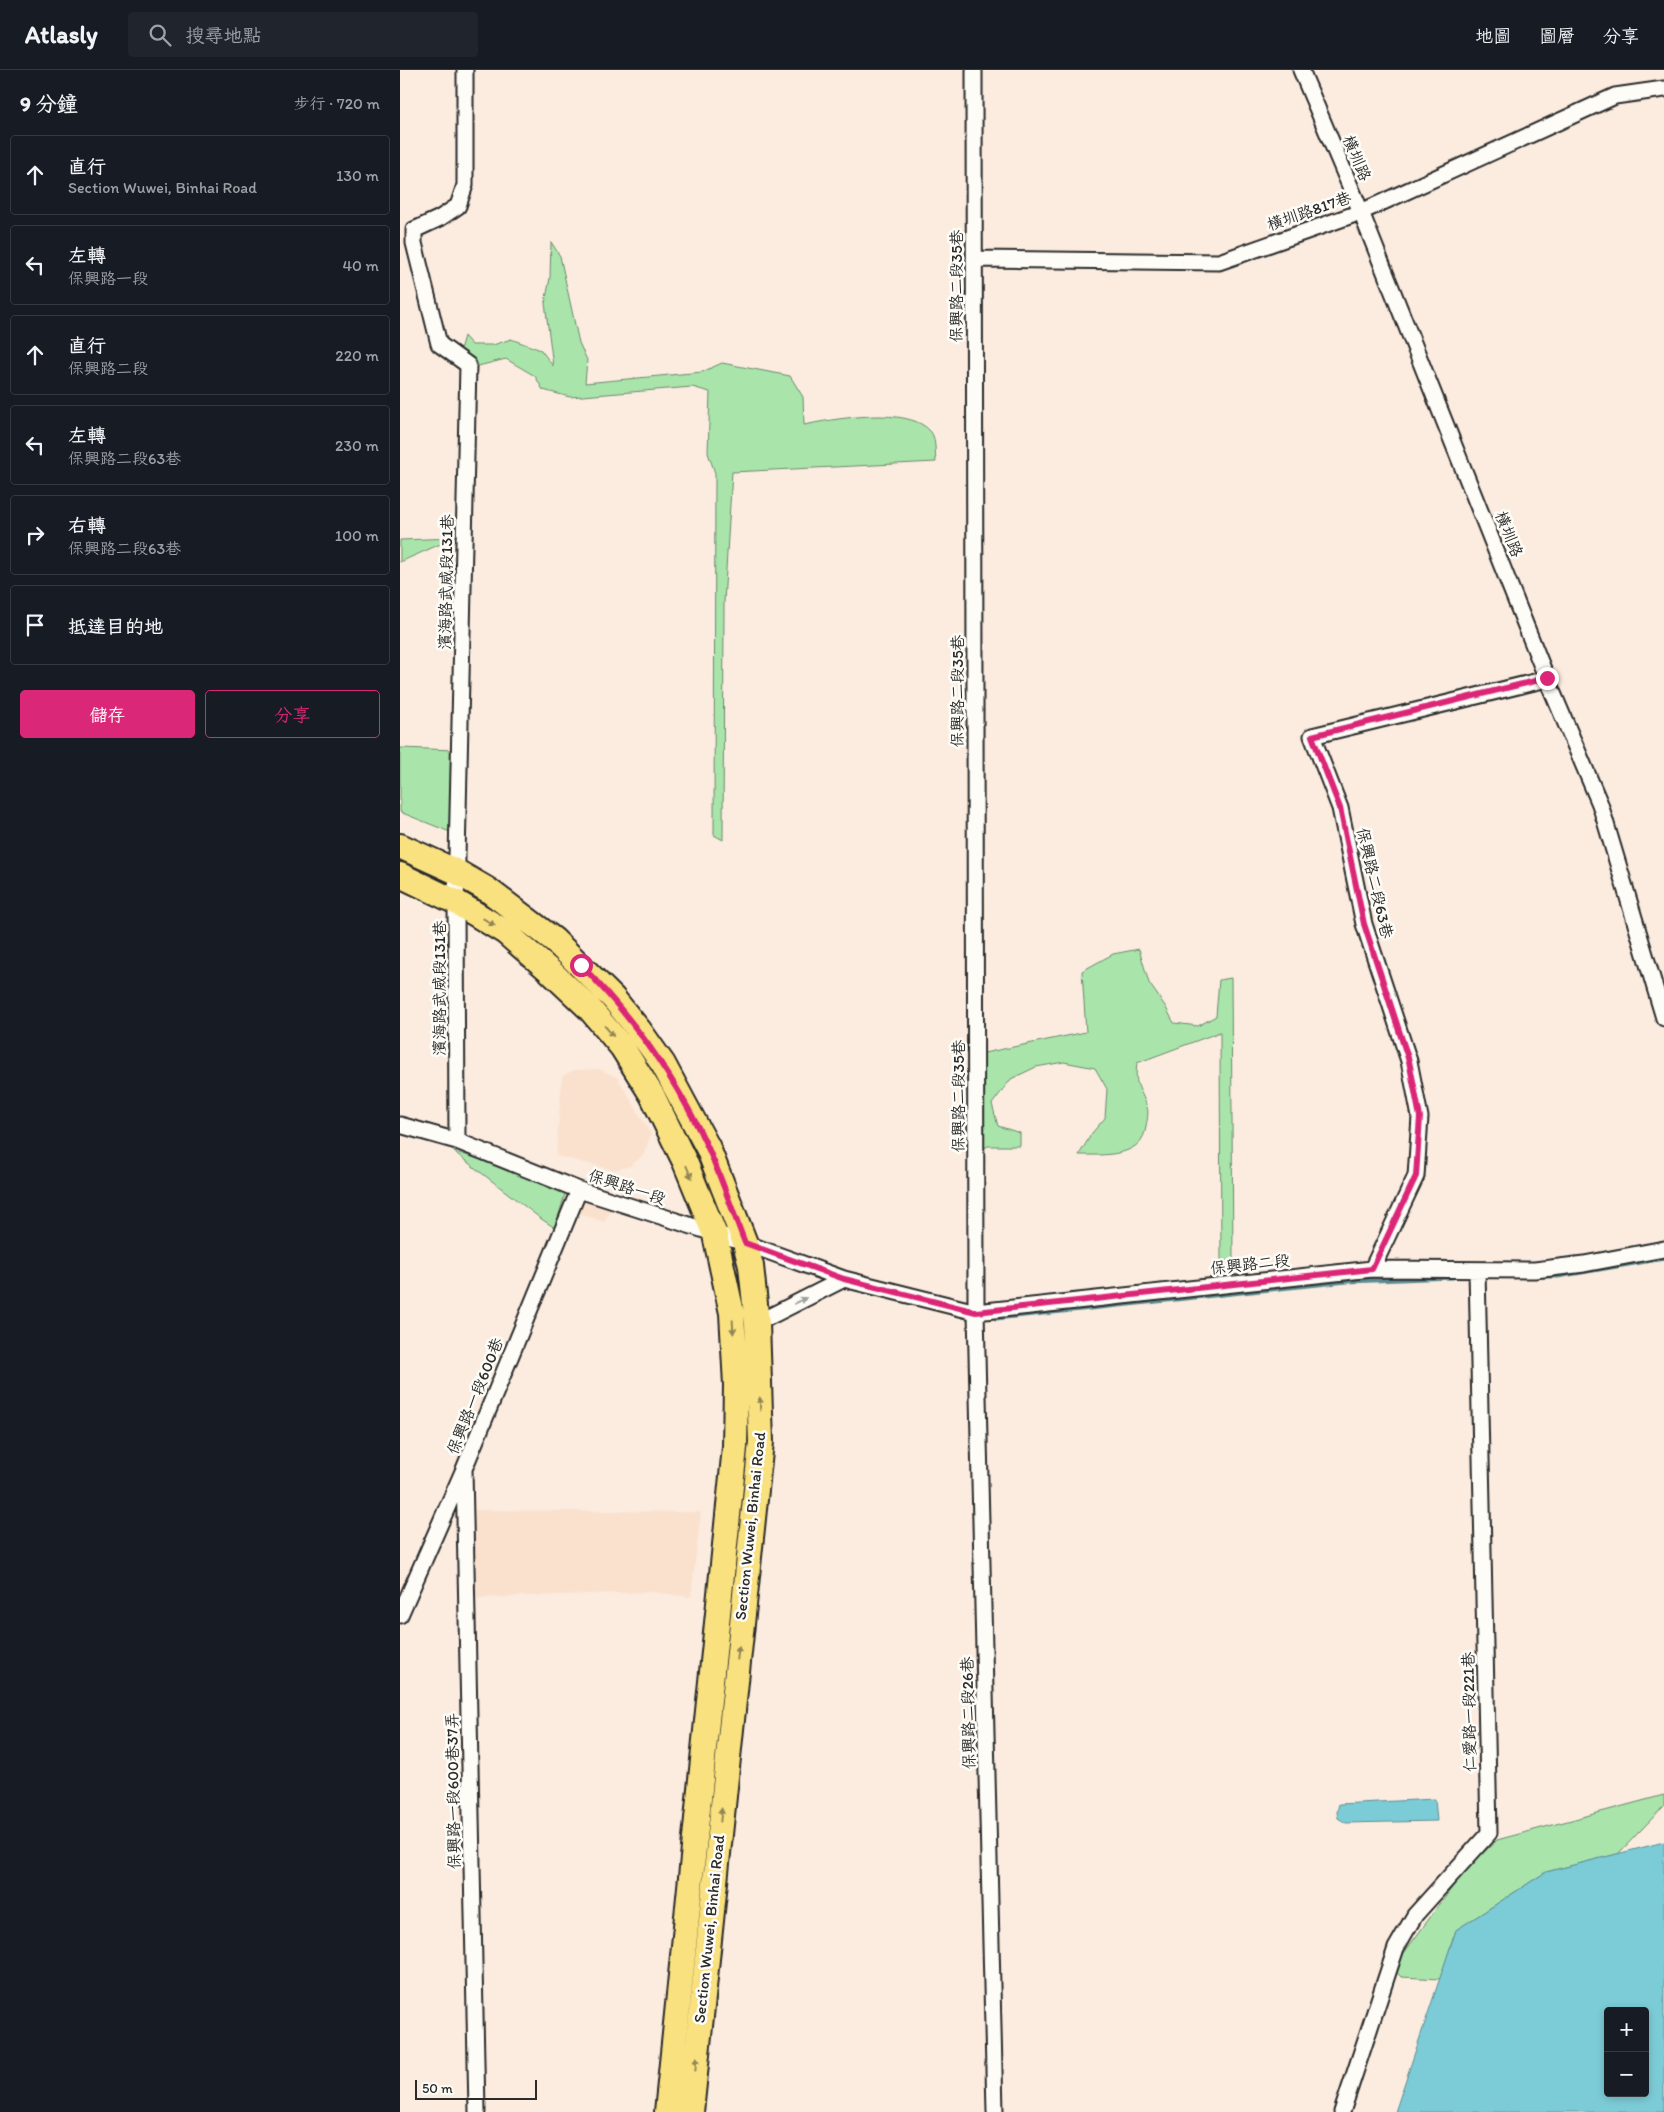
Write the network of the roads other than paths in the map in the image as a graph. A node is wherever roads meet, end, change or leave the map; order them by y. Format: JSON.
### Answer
{"nodes":[{"id":1,"x":465,"y":70,"type":"edge"},
{"id":2,"x":974,"y":70,"type":"edge"},
{"id":3,"x":1301,"y":70,"type":"edge"},
{"id":4,"x":1664,"y":89,"type":"edge"},
{"id":5,"x":1361,"y":212,"type":"junction"},
{"id":6,"x":974,"y":259,"type":"junction"},
{"id":7,"x":1547,"y":678,"type":"junction"},
{"id":8,"x":400,"y":846,"type":"edge"},
{"id":9,"x":457,"y":872,"type":"junction"},
{"id":10,"x":400,"y":875,"type":"edge"},
{"id":11,"x":456,"y":902,"type":"junction"},
{"id":12,"x":1664,"y":1018,"type":"edge"},
{"id":13,"x":400,"y":1125,"type":"edge"},
{"id":14,"x":457,"y":1141,"type":"junction"},
{"id":15,"x":579,"y":1190,"type":"junction"},
{"id":16,"x":715,"y":1235,"type":"junction"},
{"id":17,"x":745,"y":1243,"type":"junction"},
{"id":18,"x":1664,"y":1249,"type":"edge"},
{"id":19,"x":1372,"y":1269,"type":"junction"},
{"id":20,"x":1477,"y":1270,"type":"junction"},
{"id":21,"x":844,"y":1279,"type":"junction"},
{"id":22,"x":976,"y":1312,"type":"junction"},
{"id":23,"x":757,"y":1323,"type":"junction"},
{"id":24,"x":464,"y":1469,"type":"junction"},
{"id":25,"x":400,"y":1615,"type":"edge"},
{"id":26,"x":477,"y":2112,"type":"edge"},
{"id":27,"x":667,"y":2112,"type":"edge"},
{"id":28,"x":690,"y":2112,"type":"edge"},
{"id":29,"x":995,"y":2112,"type":"edge"},
{"id":30,"x":1342,"y":2112,"type":"edge"}],
"edges":[{"from":1,"to":9,"type":"street","name":"濱海路武威段131巷"},
{"from":2,"to":6,"type":"street","name":"保興路二段35巷"},
{"from":3,"to":5,"type":"street","name":"橫圳路"},
{"from":4,"to":5,"type":"street","name":"橫圳路817巷"},
{"from":5,"to":6,"type":"street","name":"橫圳路817巷"},
{"from":5,"to":7,"type":"street","name":"橫圳路"},
{"from":6,"to":22,"type":"street","name":"保興路二段35巷"},
{"from":7,"to":12,"type":"street","name":"橫圳路"},
{"from":7,"to":19,"type":"street","name":"保興路二段63巷"},
{"from":8,"to":9,"type":"main road","name":"Section Wuwei, Binhai Road"},
{"from":9,"to":11,"type":"street","name":"濱海路武威段131巷"},
{"from":9,"to":17,"type":"main road","name":"Section Wuwei, Binhai Road"},
{"from":10,"to":11,"type":"main road","name":"Section Wuwei, Binhai Road"},
{"from":11,"to":14,"type":"street","name":"濱海路武威段131巷"},
{"from":11,"to":16,"type":"main road","name":"Section Wuwei, Binhai Road","one_way":true},
{"from":13,"to":14,"type":"street","name":"保興路一段"},
{"from":14,"to":15,"type":"street","name":"保興路一段"},
{"from":15,"to":16,"type":"street","name":"保興路一段"},
{"from":15,"to":24,"type":"street","name":"保興路一段600巷"},
{"from":16,"to":17,"type":"street","name":"保興路一段"},
{"from":16,"to":27,"type":"main road","name":"Section Wuwei, Binhai Road","one_way":true},
{"from":17,"to":21,"type":"street","name":"保興路一段"},
{"from":17,"to":23,"type":"main road","name":"Section Wuwei, Binhai Road"},
{"from":18,"to":20,"type":"street","name":"保興路二段"},
{"from":19,"to":20,"type":"street","name":"保興路二段"},
{"from":19,"to":22,"type":"street","name":"保興路二段"},
{"from":20,"to":30,"type":"street","name":"仁愛路一段221巷"},
{"from":21,"to":22,"type":"street","name":"保興路二段"},
{"from":23,"to":21,"type":"street","one_way":true},
{"from":22,"to":29,"type":"street","name":"保興路二段26巷"},
{"from":28,"to":23,"type":"main road","name":"Section Wuwei, Binhai Road","one_way":true},
{"from":24,"to":25,"type":"street","name":"保興路一段600巷"},
{"from":24,"to":26,"type":"street","name":"保興路一段600巷37弄"}]}
